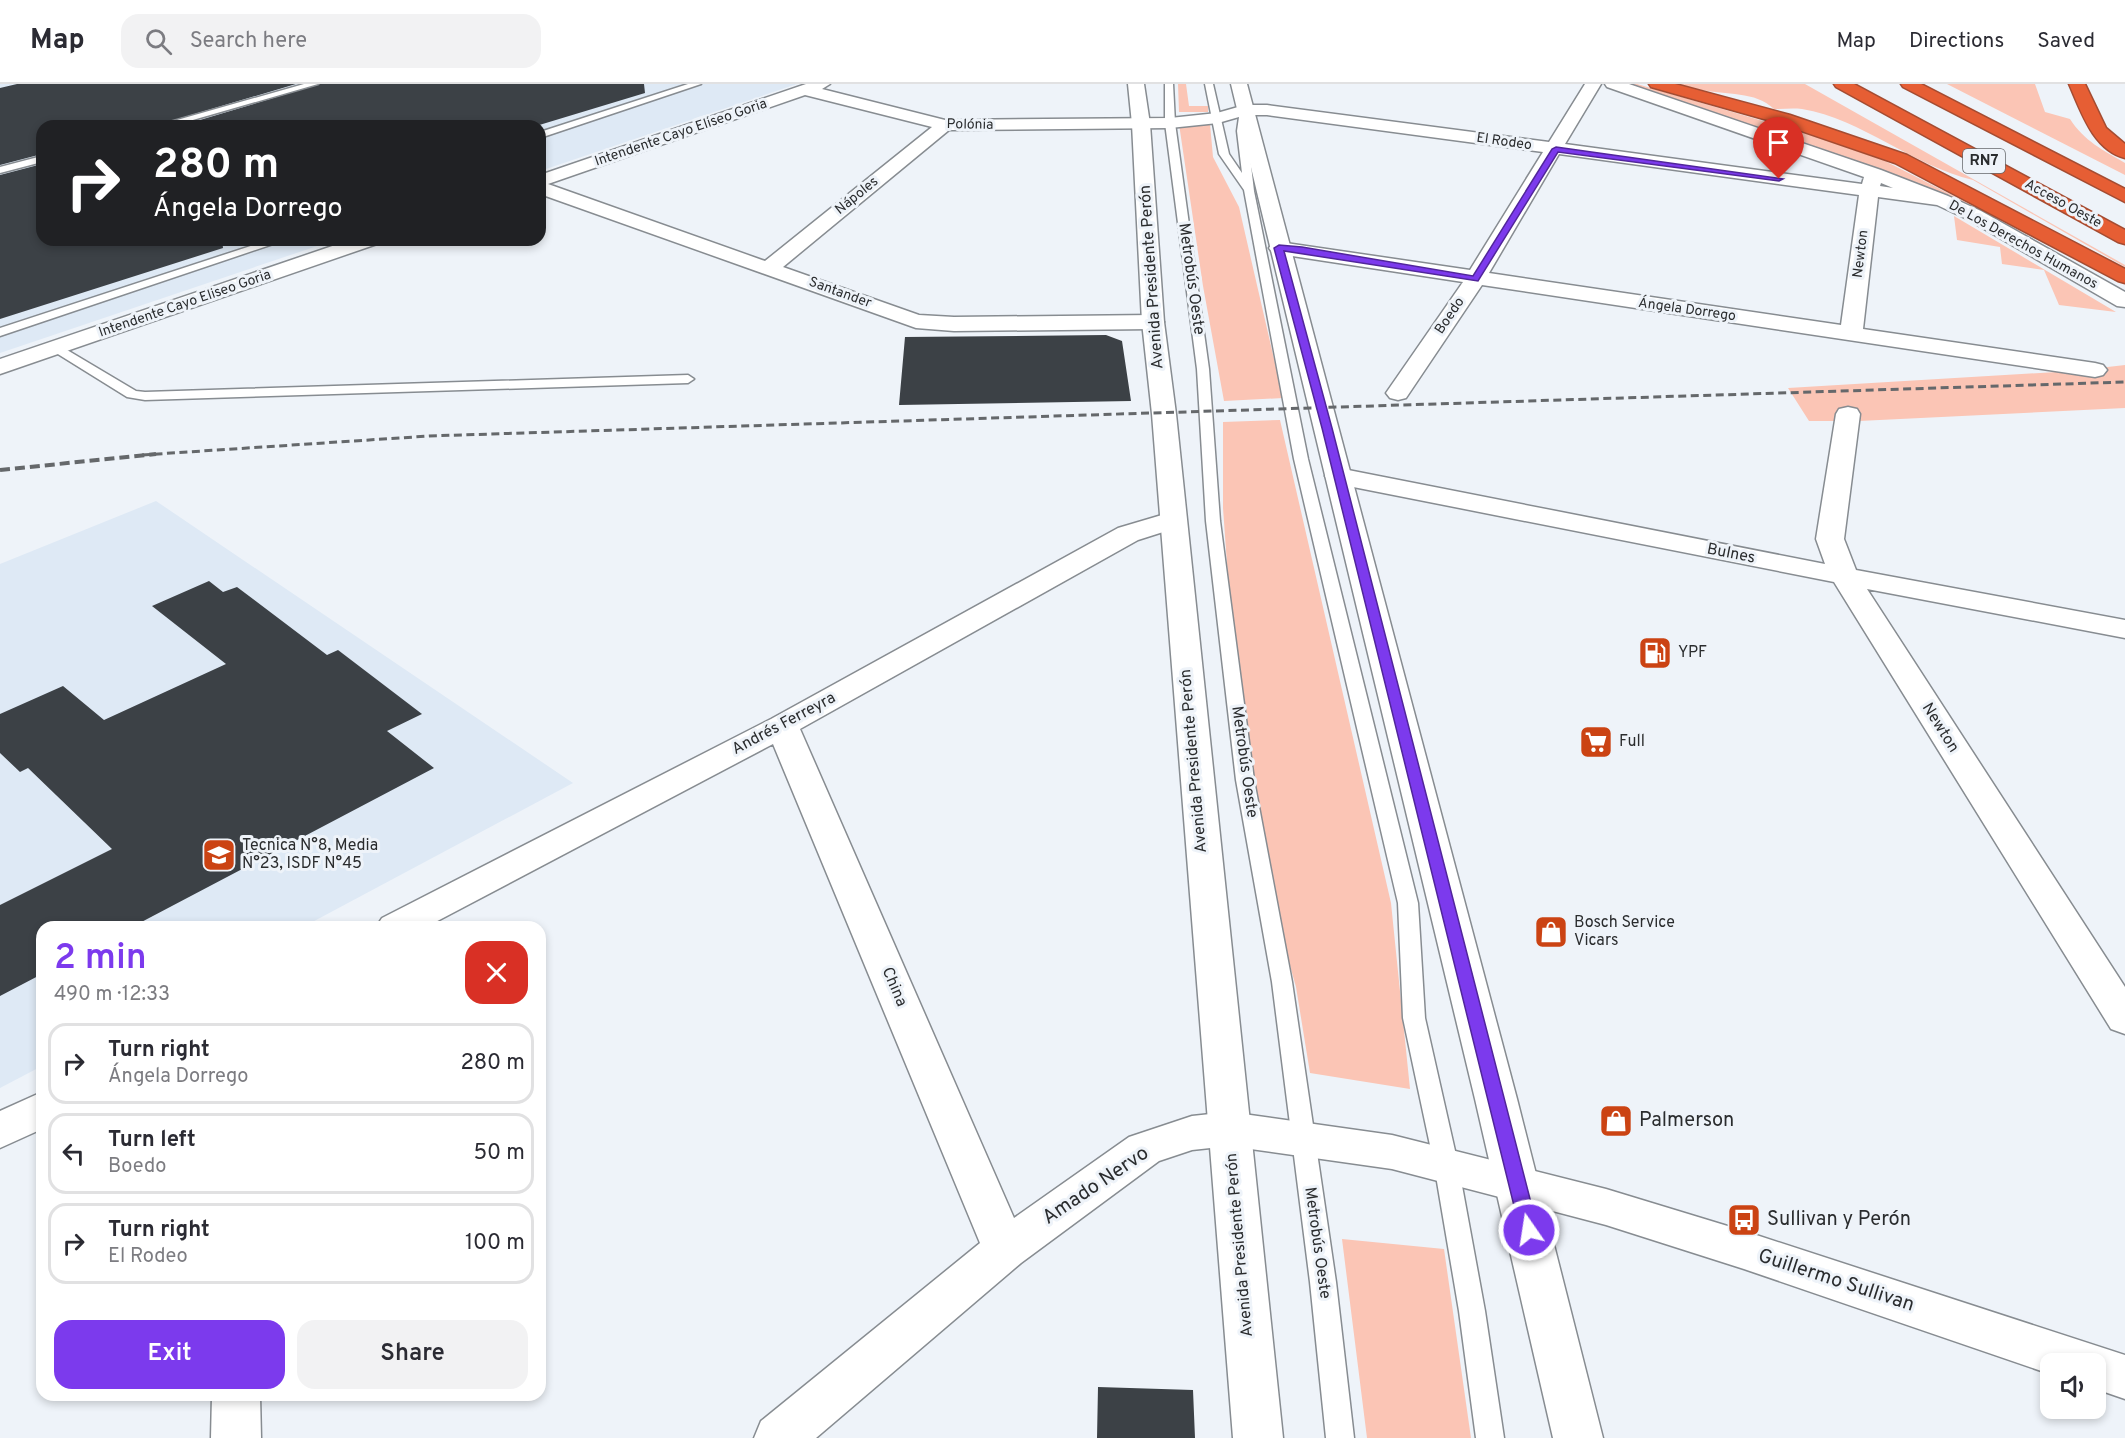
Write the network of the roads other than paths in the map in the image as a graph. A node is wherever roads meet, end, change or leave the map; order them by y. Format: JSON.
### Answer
{"nodes":[{"id":1,"x":314,"y":84,"type":"edge"},
{"id":2,"x":697,"y":84,"type":"edge"},
{"id":3,"x":822,"y":84,"type":"edge"},
{"id":4,"x":1136,"y":84,"type":"edge"},
{"id":5,"x":1168,"y":84,"type":"edge"},
{"id":6,"x":1209,"y":84,"type":"edge"},
{"id":7,"x":1239,"y":84,"type":"edge"},
{"id":8,"x":1593,"y":84,"type":"edge"},
{"id":9,"x":1613,"y":84,"type":"edge"},
{"id":10,"x":1657,"y":84,"type":"edge"},
{"id":11,"x":1842,"y":84,"type":"edge"},
{"id":12,"x":1909,"y":84,"type":"edge"},
{"id":13,"x":2078,"y":84,"type":"edge"},
{"id":14,"x":804,"y":90,"type":"junction"},
{"id":15,"x":1245,"y":110,"type":"junction"},
{"id":16,"x":1218,"y":118,"type":"junction"},
{"id":17,"x":184,"y":120,"type":"edge"},
{"id":18,"x":1170,"y":123,"type":"junction"},
{"id":19,"x":1141,"y":124,"type":"junction"},
{"id":20,"x":945,"y":125,"type":"junction"},
{"id":21,"x":546,"y":133,"type":"edge"},
{"id":22,"x":1556,"y":149,"type":"junction"},
{"id":23,"x":2125,"y":153,"type":"edge"},
{"id":24,"x":36,"y":161,"type":"edge"},
{"id":25,"x":0,"y":170,"type":"edge"},
{"id":26,"x":546,"y":180,"type":"edge"},
{"id":27,"x":1871,"y":182,"type":"junction"},
{"id":28,"x":546,"y":190,"type":"edge"},
{"id":29,"x":1250,"y":191,"type":"junction"},
{"id":30,"x":2125,"y":196,"type":"edge"},
{"id":31,"x":2125,"y":238,"type":"edge"},
{"id":32,"x":262,"y":246,"type":"edge"},
{"id":33,"x":353,"y":246,"type":"edge"},
{"id":34,"x":1279,"y":248,"type":"junction"},
{"id":35,"x":768,"y":268,"type":"junction"},
{"id":36,"x":2125,"y":277,"type":"edge"},
{"id":37,"x":1475,"y":279,"type":"junction"},
{"id":38,"x":2125,"y":302,"type":"edge"},
{"id":39,"x":1153,"y":322,"type":"junction"},
{"id":40,"x":0,"y":332,"type":"edge"},
{"id":41,"x":1851,"y":334,"type":"junction"},
{"id":42,"x":57,"y":348,"type":"junction"},
{"id":43,"x":0,"y":367,"type":"edge"},
{"id":44,"x":2095,"y":370,"type":"dead end"},
{"id":45,"x":688,"y":379,"type":"dead end"},
{"id":46,"x":1398,"y":393,"type":"dead end"},
{"id":47,"x":1848,"y":414,"type":"dead end"},
{"id":48,"x":1338,"y":476,"type":"junction"},
{"id":49,"x":1172,"y":520,"type":"junction"},
{"id":50,"x":1844,"y":576,"type":"junction"},
{"id":51,"x":2125,"y":629,"type":"edge"},
{"id":52,"x":782,"y":726,"type":"junction"},
{"id":53,"x":407,"y":921,"type":"edge"},
{"id":54,"x":2125,"y":1020,"type":"edge"},
{"id":55,"x":36,"y":1112,"type":"edge"},
{"id":56,"x":1229,"y":1129,"type":"junction"},
{"id":57,"x":0,"y":1131,"type":"edge"},
{"id":58,"x":1302,"y":1141,"type":"junction"},
{"id":59,"x":1446,"y":1164,"type":"junction"},
{"id":60,"x":1518,"y":1183,"type":"junction"},
{"id":61,"x":1005,"y":1249,"type":"junction"},
{"id":62,"x":2051,"y":1353,"type":"edge"},
{"id":63,"x":2106,"y":1370,"type":"edge"},
{"id":64,"x":2125,"y":1377,"type":"edge"},
{"id":65,"x":236,"y":1401,"type":"edge"},
{"id":66,"x":236,"y":1438,"type":"edge"},
{"id":67,"x":779,"y":1438,"type":"edge"},
{"id":68,"x":1258,"y":1438,"type":"edge"},
{"id":69,"x":1340,"y":1438,"type":"edge"},
{"id":70,"x":1490,"y":1438,"type":"edge"},
{"id":71,"x":1578,"y":1438,"type":"edge"}],
"edges":[{"from":1,"to":17,"type":"lane"},
{"from":2,"to":21,"type":"lane"},
{"from":3,"to":14,"type":"street","name":"Intendente Cayo Eliseo Goria"},
{"from":4,"to":19,"type":"street","name":"Avenida Presidente Perón"},
{"from":5,"to":18,"type":"lane","name":"Metrobús Oeste"},
{"from":6,"to":16,"type":"lane"},
{"from":7,"to":15,"type":"street"},
{"from":8,"to":22,"type":"street","name":"Boedo"},
{"from":9,"to":27,"type":"street","name":"De Los Derechos Humanos"},
{"from":10,"to":36,"type":"highway"},
{"from":11,"to":31,"type":"highway","name":"Acceso Oeste","number":"RN7"},
{"from":12,"to":30,"type":"highway","number":"RN7"},
{"from":13,"to":23,"type":"highway"},
{"from":14,"to":20,"type":"street","name":"Polónia"},
{"from":14,"to":26,"type":"street","name":"Intendente Cayo Eliseo Goria"},
{"from":15,"to":16,"type":"street","name":"El Rodeo"},
{"from":15,"to":22,"type":"street","name":"El Rodeo"},
{"from":15,"to":29,"type":"lane"},
{"from":15,"to":34,"type":"street"},
{"from":16,"to":18,"type":"street","name":"El Rodeo"},
{"from":16,"to":29,"type":"lane"},
{"from":18,"to":19,"type":"street","name":"Polónia"},
{"from":18,"to":58,"type":"lane","name":"Metrobús Oeste"},
{"from":19,"to":20,"type":"street","name":"Polónia"},
{"from":19,"to":39,"type":"street","name":"Avenida Presidente Perón"},
{"from":20,"to":35,"type":"street","name":"Nápoles"},
{"from":22,"to":27,"type":"street","name":"El Rodeo"},
{"from":22,"to":37,"type":"street","name":"Boedo"},
{"from":24,"to":25,"type":"lane"},
{"from":27,"to":38,"type":"street","name":"De Los Derechos Humanos"},
{"from":27,"to":41,"type":"street","name":"Newton"},
{"from":28,"to":35,"type":"street","name":"Santander"},
{"from":29,"to":59,"type":"lane"},
{"from":32,"to":40,"type":"lane"},
{"from":33,"to":42,"type":"street","name":"Intendente Cayo Eliseo Goria"},
{"from":34,"to":37,"type":"street","name":"Ángela Dorrego"},
{"from":34,"to":48,"type":"street"},
{"from":35,"to":39,"type":"street","name":"Santander"},
{"from":37,"to":41,"type":"street","name":"Ángela Dorrego"},
{"from":37,"to":46,"type":"street","name":"Boedo"},
{"from":39,"to":49,"type":"street","name":"Avenida Presidente Perón"},
{"from":41,"to":44,"type":"street","name":"Ángela Dorrego"},
{"from":42,"to":43,"type":"street","name":"Intendente Cayo Eliseo Goria"},
{"from":42,"to":45,"type":"lane"},
{"from":47,"to":50,"type":"street","name":"Newton"},
{"from":48,"to":50,"type":"street","name":"Bulnes"},
{"from":48,"to":60,"type":"street"},
{"from":49,"to":52,"type":"street","name":"Andrés Ferreyra"},
{"from":49,"to":56,"type":"street","name":"Avenida Presidente Perón"},
{"from":50,"to":51,"type":"street","name":"Bulnes"},
{"from":50,"to":54,"type":"street","name":"Newton"},
{"from":52,"to":53,"type":"street","name":"Andrés Ferreyra"},
{"from":52,"to":61,"type":"street","name":"China"},
{"from":55,"to":57,"type":"street"},
{"from":56,"to":58,"type":"street","name":"Amado Nervo"},
{"from":56,"to":61,"type":"street","name":"Amado Nervo"},
{"from":56,"to":68,"type":"street","name":"Avenida Presidente Perón"},
{"from":58,"to":59,"type":"street","name":"Amado Nervo"},
{"from":58,"to":69,"type":"lane","name":"Metrobús Oeste"},
{"from":59,"to":60,"type":"street","name":"Amado Nervo"},
{"from":59,"to":70,"type":"lane"},
{"from":60,"to":62,"type":"street","name":"Guillermo Sullivan"},
{"from":60,"to":71,"type":"street"},
{"from":61,"to":67,"type":"street","name":"Amado Nervo"},
{"from":63,"to":64,"type":"street"},
{"from":65,"to":66,"type":"street"}]}
